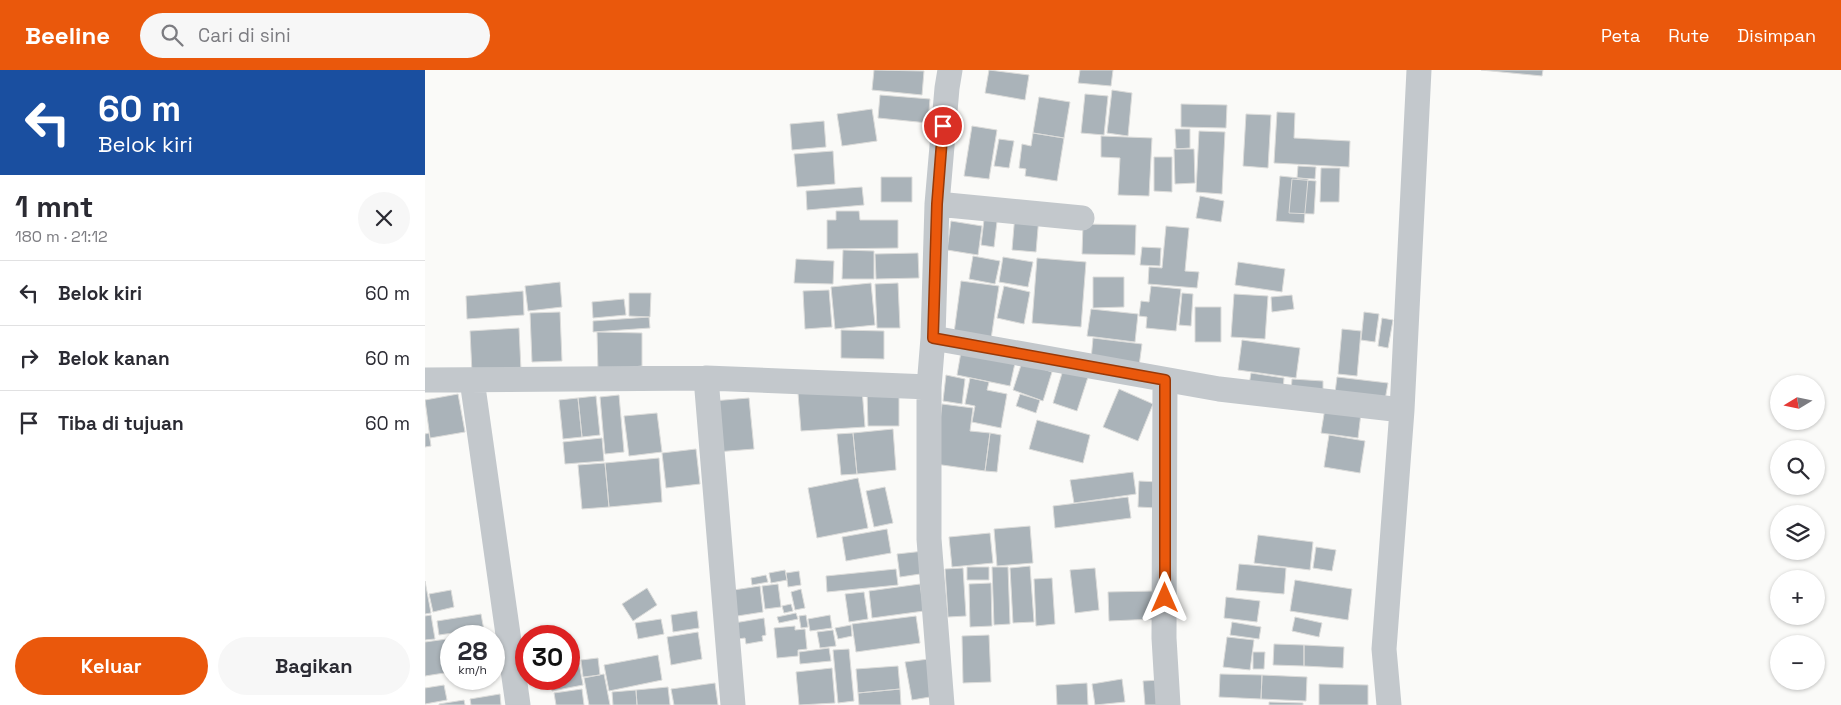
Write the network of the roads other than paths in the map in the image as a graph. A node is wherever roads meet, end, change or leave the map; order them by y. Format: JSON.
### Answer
{"nodes":[{"id":1,"x":951,"y":70,"type":"edge"},
{"id":2,"x":1419,"y":70,"type":"edge"},
{"id":3,"x":937,"y":204,"type":"junction"},
{"id":4,"x":1082,"y":218,"type":"dead end"},
{"id":5,"x":933,"y":338,"type":"junction"},
{"id":6,"x":706,"y":378,"type":"junction"},
{"id":7,"x":425,"y":380,"type":"edge"},
{"id":8,"x":472,"y":380,"type":"junction"},
{"id":9,"x":1165,"y":380,"type":"junction"},
{"id":10,"x":929,"y":387,"type":"junction"},
{"id":11,"x":1402,"y":410,"type":"junction"},
{"id":12,"x":518,"y":705,"type":"edge"},
{"id":13,"x":733,"y":705,"type":"edge"},
{"id":14,"x":942,"y":705,"type":"edge"},
{"id":15,"x":1168,"y":705,"type":"edge"},
{"id":16,"x":1389,"y":705,"type":"edge"}],
"edges":[{"from":1,"to":3,"type":"street"},
{"from":2,"to":11,"type":"street"},
{"from":3,"to":4,"type":"street"},
{"from":3,"to":5,"type":"street"},
{"from":5,"to":9,"type":"street"},
{"from":5,"to":10,"type":"street"},
{"from":6,"to":8,"type":"street"},
{"from":6,"to":10,"type":"street"},
{"from":6,"to":13,"type":"street"},
{"from":7,"to":8,"type":"street"},
{"from":8,"to":12,"type":"street"},
{"from":9,"to":11,"type":"street"},
{"from":9,"to":15,"type":"street"},
{"from":10,"to":14,"type":"street"},
{"from":11,"to":16,"type":"street"}]}
